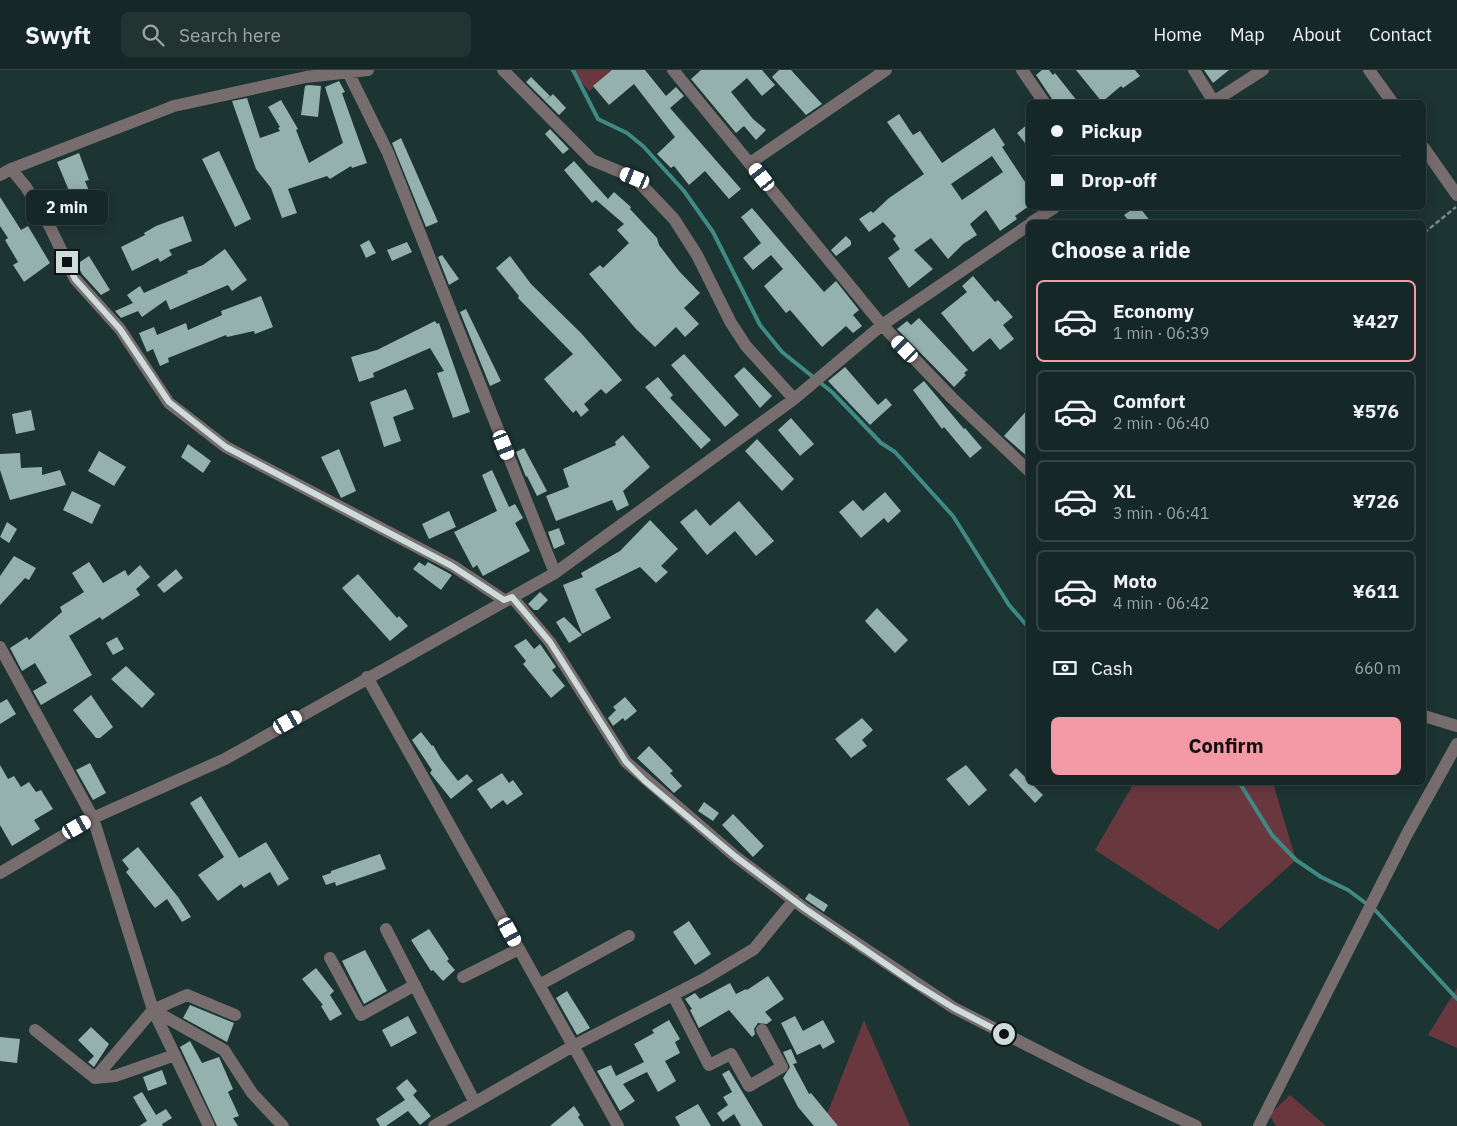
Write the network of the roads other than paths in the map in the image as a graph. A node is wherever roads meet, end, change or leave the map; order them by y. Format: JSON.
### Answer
{"nodes":[{"id":1,"x":368,"y":70,"type":"edge"},
{"id":2,"x":504,"y":70,"type":"edge"},
{"id":3,"x":673,"y":70,"type":"edge"},
{"id":4,"x":886,"y":70,"type":"edge"},
{"id":5,"x":1022,"y":70,"type":"edge"},
{"id":6,"x":1194,"y":70,"type":"edge"},
{"id":7,"x":1263,"y":70,"type":"edge"},
{"id":8,"x":1369,"y":70,"type":"edge"},
{"id":9,"x":304,"y":74,"type":"edge"},
{"id":10,"x":349,"y":74,"type":"junction"},
{"id":11,"x":1043,"y":100,"type":"edge"},
{"id":12,"x":1213,"y":100,"type":"edge"},
{"id":13,"x":1217,"y":100,"type":"edge"},
{"id":14,"x":1391,"y":100,"type":"edge"},
{"id":15,"x":1426,"y":151,"type":"edge"},
{"id":16,"x":750,"y":163,"type":"junction"},
{"id":17,"x":6,"y":172,"type":"edge"},
{"id":18,"x":1457,"y":195,"type":"edge"},
{"id":19,"x":1051,"y":210,"type":"edge"},
{"id":20,"x":1035,"y":220,"type":"edge"},
{"id":21,"x":1026,"y":227,"type":"edge"},
{"id":22,"x":882,"y":325,"type":"junction"},
{"id":23,"x":794,"y":399,"type":"junction"},
{"id":24,"x":1026,"y":468,"type":"edge"},
{"id":25,"x":555,"y":573,"type":"junction"},
{"id":26,"x":508,"y":598,"type":"junction"},
{"id":27,"x":0,"y":647,"type":"edge"},
{"id":28,"x":367,"y":677,"type":"junction"},
{"id":29,"x":1426,"y":717,"type":"edge"},
{"id":30,"x":1457,"y":726,"type":"edge"},
{"id":31,"x":1457,"y":744,"type":"edge"},
{"id":32,"x":93,"y":818,"type":"junction"},
{"id":33,"x":0,"y":873,"type":"edge"},
{"id":34,"x":794,"y":900,"type":"junction"},
{"id":35,"x":386,"y":929,"type":"dead end"},
{"id":36,"x":629,"y":936,"type":"dead end"},
{"id":37,"x":519,"y":949,"type":"junction"},
{"id":38,"x":330,"y":958,"type":"dead end"},
{"id":39,"x":463,"y":977,"type":"dead end"},
{"id":40,"x":539,"y":985,"type":"junction"},
{"id":41,"x":415,"y":986,"type":"junction"},
{"id":42,"x":672,"y":995,"type":"junction"},
{"id":43,"x":153,"y":1010,"type":"junction"},
{"id":44,"x":235,"y":1015,"type":"dead end"},
{"id":45,"x":35,"y":1030,"type":"dead end"},
{"id":46,"x":762,"y":1030,"type":"dead end"},
{"id":47,"x":573,"y":1046,"type":"junction"},
{"id":48,"x":175,"y":1055,"type":"junction"},
{"id":49,"x":95,"y":1078,"type":"junction"},
{"id":50,"x":474,"y":1101,"type":"junction"},
{"id":51,"x":209,"y":1126,"type":"edge"},
{"id":52,"x":283,"y":1126,"type":"edge"},
{"id":53,"x":434,"y":1126,"type":"edge"},
{"id":54,"x":618,"y":1126,"type":"edge"},
{"id":55,"x":1196,"y":1126,"type":"edge"},
{"id":56,"x":1259,"y":1126,"type":"edge"}],
"edges":[{"from":1,"to":10,"type":"street"},
{"from":2,"to":23,"type":"street"},
{"from":3,"to":16,"type":"street"},
{"from":4,"to":16,"type":"street"},
{"from":5,"to":11,"type":"street"},
{"from":6,"to":12,"type":"street"},
{"from":7,"to":13,"type":"street"},
{"from":8,"to":14,"type":"street"},
{"from":9,"to":10,"type":"street"},
{"from":9,"to":17,"type":"street"},
{"from":10,"to":25,"type":"street"},
{"from":15,"to":18,"type":"street"},
{"from":16,"to":22,"type":"street"},
{"from":17,"to":26,"type":"street"},
{"from":19,"to":20,"type":"street"},
{"from":21,"to":22,"type":"street"},
{"from":22,"to":23,"type":"street"},
{"from":22,"to":24,"type":"street"},
{"from":23,"to":25,"type":"street"},
{"from":25,"to":26,"type":"street"},
{"from":26,"to":28,"type":"street"},
{"from":26,"to":34,"type":"street"},
{"from":27,"to":32,"type":"street"},
{"from":28,"to":32,"type":"street"},
{"from":28,"to":37,"type":"street"},
{"from":29,"to":30,"type":"street"},
{"from":31,"to":56,"type":"street"},
{"from":32,"to":33,"type":"street"},
{"from":32,"to":43,"type":"street"},
{"from":34,"to":42,"type":"street"},
{"from":34,"to":55,"type":"street"},
{"from":35,"to":41,"type":"street"},
{"from":36,"to":40,"type":"street"},
{"from":37,"to":39,"type":"street"},
{"from":37,"to":40,"type":"street"},
{"from":38,"to":41,"type":"street"},
{"from":40,"to":47,"type":"street"},
{"from":41,"to":50,"type":"street"},
{"from":42,"to":46,"type":"street"},
{"from":42,"to":47,"type":"street"},
{"from":43,"to":44,"type":"street"},
{"from":43,"to":48,"type":"street"},
{"from":43,"to":49,"type":"street"},
{"from":43,"to":52,"type":"street"},
{"from":45,"to":49,"type":"street"},
{"from":47,"to":50,"type":"street"},
{"from":47,"to":54,"type":"street"},
{"from":48,"to":49,"type":"street"},
{"from":48,"to":51,"type":"street"},
{"from":50,"to":53,"type":"street"}]}
